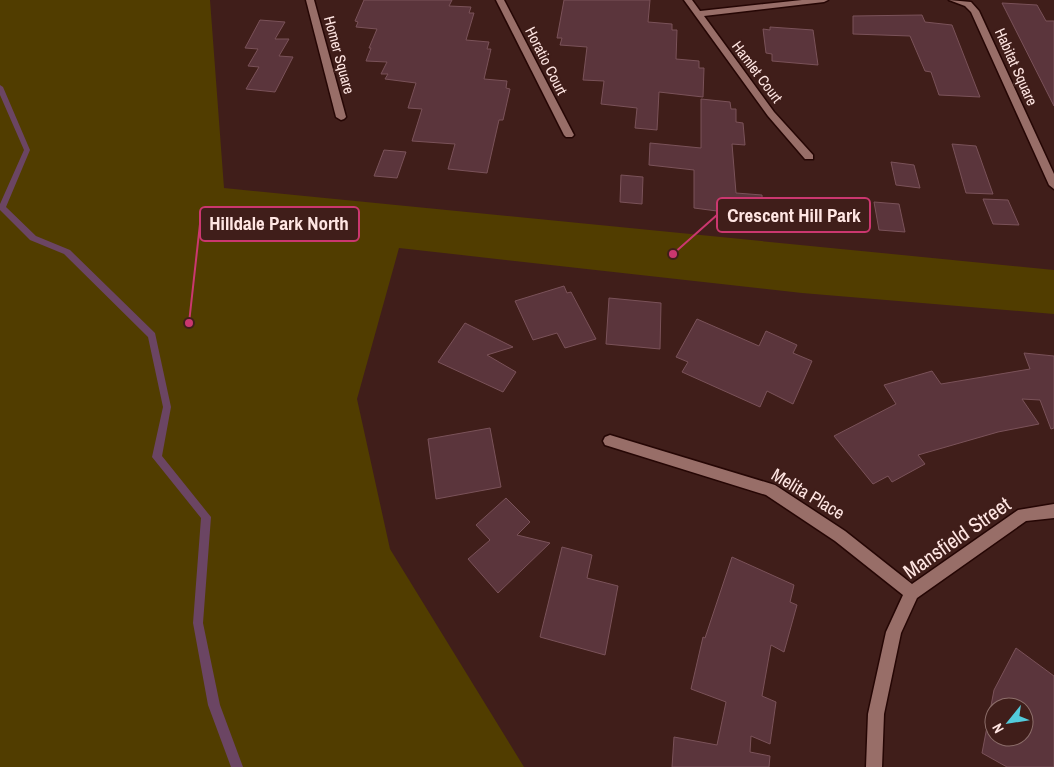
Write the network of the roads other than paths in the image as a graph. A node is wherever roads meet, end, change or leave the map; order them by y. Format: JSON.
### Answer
{"nodes":[{"id":1,"x":310,"y":0,"type":"edge"},
{"id":2,"x":500,"y":0,"type":"edge"},
{"id":3,"x":688,"y":0,"type":"edge"},
{"id":4,"x":824,"y":0,"type":"edge"},
{"id":5,"x":953,"y":0,"type":"edge"},
{"id":6,"x":697,"y":14,"type":"junction"},
{"id":7,"x":341,"y":117,"type":"dead end"},
{"id":8,"x":569,"y":135,"type":"dead end"},
{"id":9,"x":809,"y":157,"type":"dead end"},
{"id":10,"x":1054,"y":185,"type":"edge"},
{"id":11,"x":610,"y":441,"type":"dead end"},
{"id":12,"x":1054,"y":511,"type":"edge"},
{"id":13,"x":912,"y":593,"type":"junction"},
{"id":14,"x":874,"y":767,"type":"edge"}],
"edges":[{"from":1,"to":7,"type":"street","name":"Homer Square"},
{"from":2,"to":8,"type":"street","name":"Horatio Court"},
{"from":3,"to":6,"type":"street","name":"Hamlet Court"},
{"from":4,"to":6,"type":"street"},
{"from":5,"to":10,"type":"street","name":"Habitat Square"},
{"from":6,"to":9,"type":"street","name":"Hamlet Court"},
{"from":11,"to":13,"type":"street","name":"Melita Place"},
{"from":12,"to":13,"type":"street","name":"Mansfield Street"},
{"from":13,"to":14,"type":"street","name":"Mansfield Street"}]}
